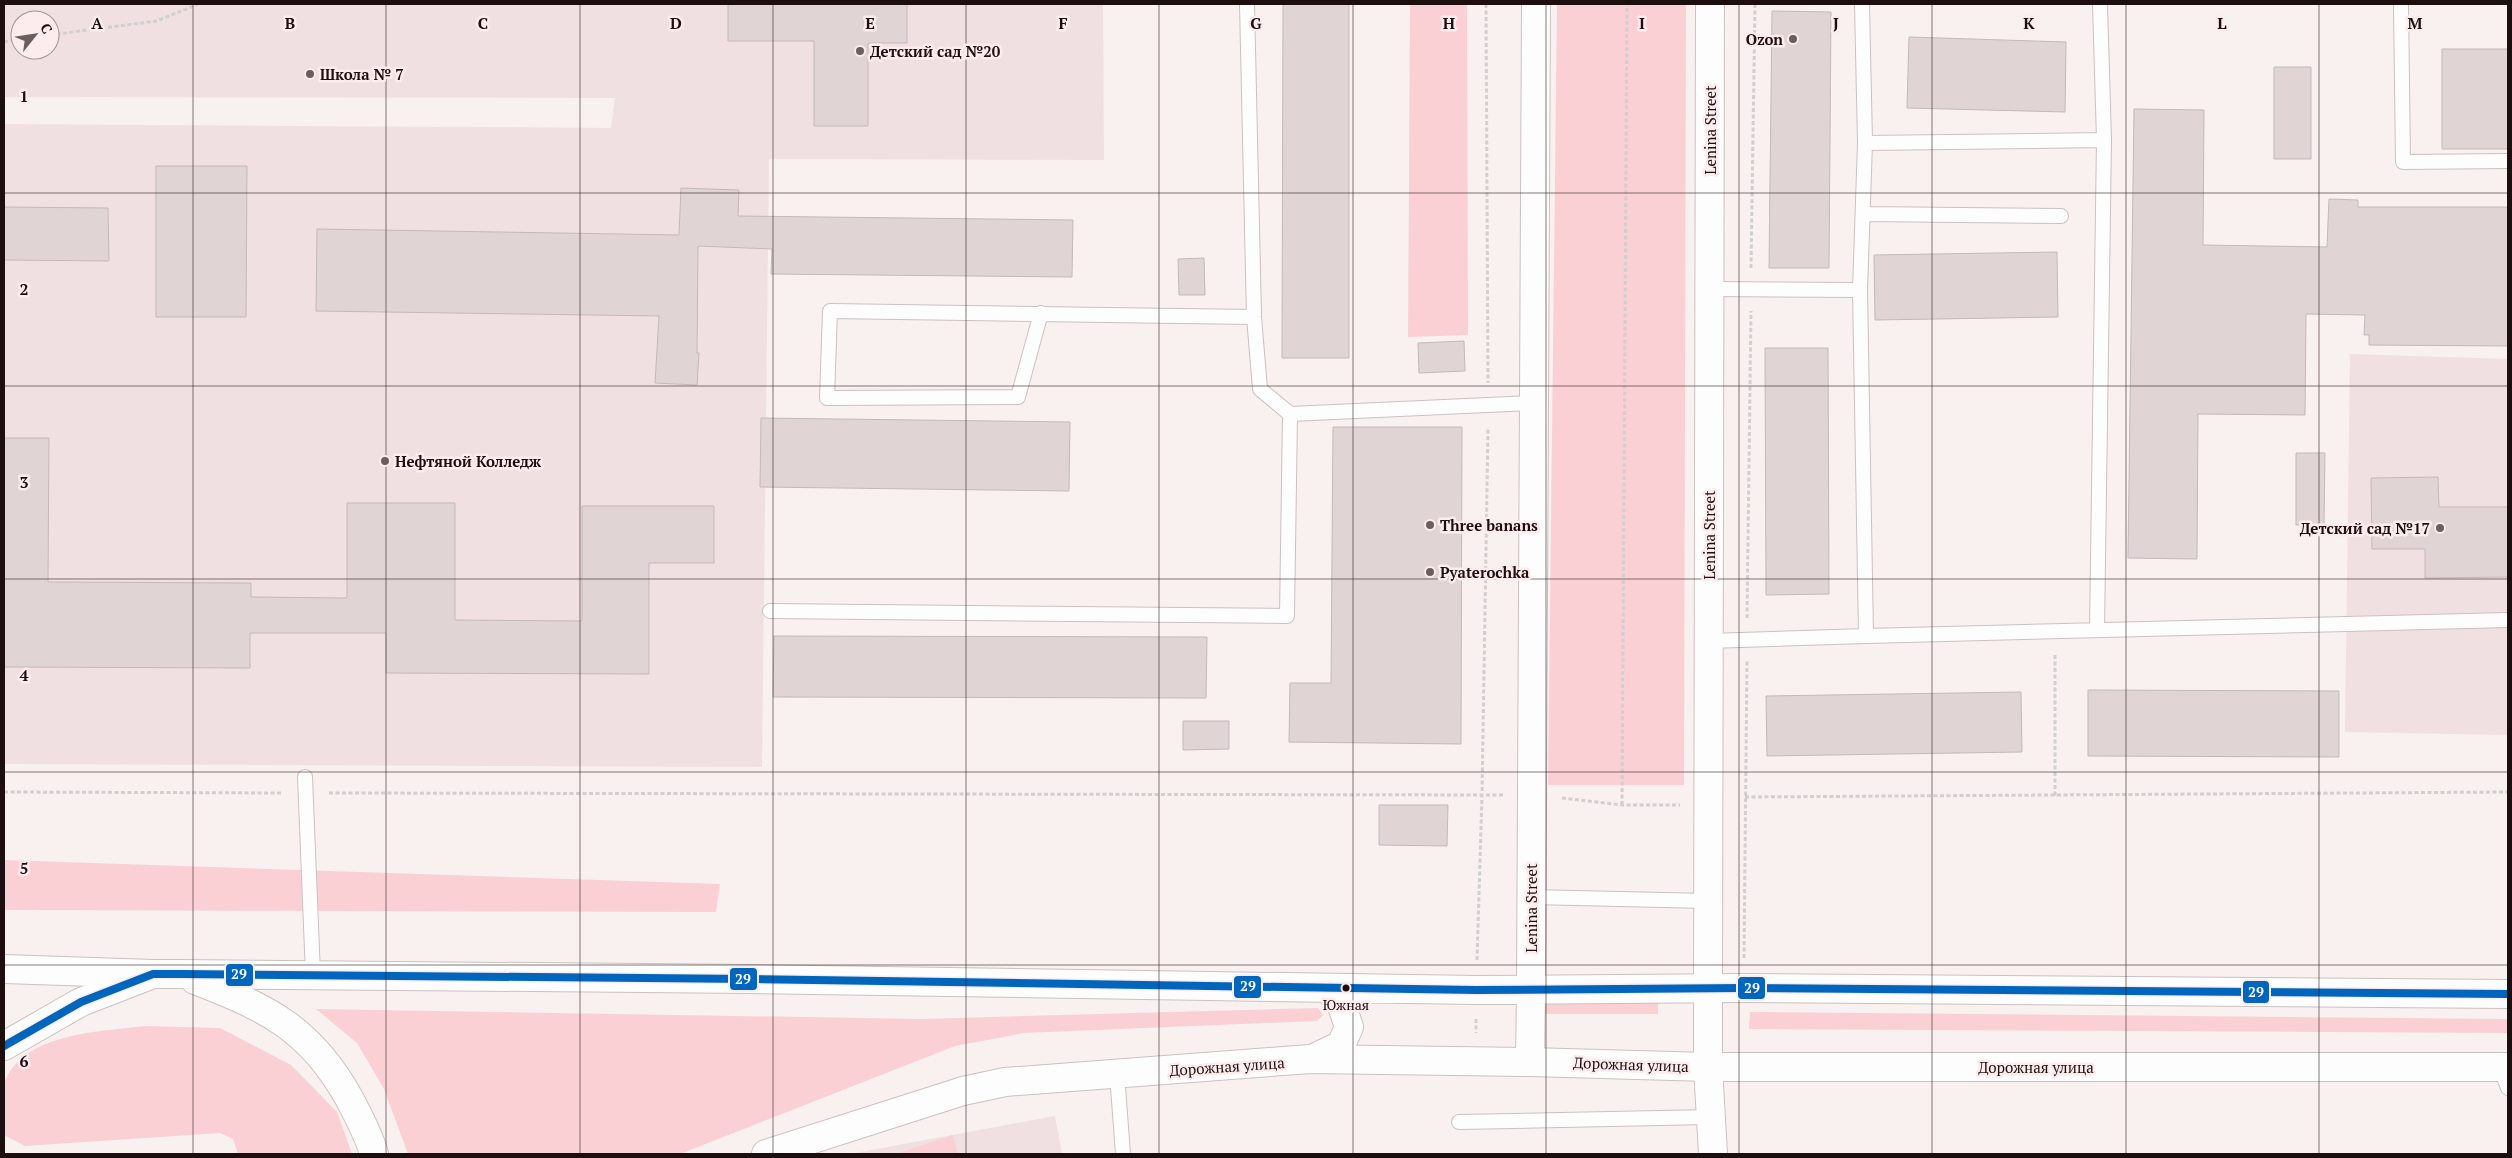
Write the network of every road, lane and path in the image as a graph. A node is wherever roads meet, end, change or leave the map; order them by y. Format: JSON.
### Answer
{"nodes":[{"id":1,"x":198,"y":4,"type":"edge"},
{"id":2,"x":1247,"y":4,"type":"edge"},
{"id":3,"x":1486,"y":4,"type":"edge"},
{"id":4,"x":1536,"y":4,"type":"edge"},
{"id":5,"x":1627,"y":4,"type":"edge"},
{"id":6,"x":1710,"y":4,"type":"edge"},
{"id":7,"x":1755,"y":4,"type":"edge"},
{"id":8,"x":1862,"y":4,"type":"edge"},
{"id":9,"x":2100,"y":4,"type":"edge"},
{"id":10,"x":2401,"y":4,"type":"edge"},
{"id":11,"x":60,"y":34,"type":"edge"},
{"id":12,"x":2104,"y":140,"type":"junction"},
{"id":13,"x":1865,"y":143,"type":"junction"},
{"id":14,"x":2508,"y":161,"type":"edge"},
{"id":15,"x":1863,"y":214,"type":"junction"},
{"id":16,"x":2061,"y":216,"type":"dead end"},
{"id":17,"x":1709,"y":289,"type":"junction"},
{"id":18,"x":1751,"y":290,"type":"junction"},
{"id":19,"x":1860,"y":290,"type":"junction"},
{"id":20,"x":1041,"y":313,"type":"junction"},
{"id":21,"x":1254,"y":316,"type":"junction"},
{"id":22,"x":1534,"y":403,"type":"junction"},
{"id":23,"x":1488,"y":405,"type":"junction"},
{"id":24,"x":1290,"y":414,"type":"junction"},
{"id":25,"x":770,"y":610,"type":"dead end"},
{"id":26,"x":2508,"y":620,"type":"edge"},
{"id":27,"x":2097,"y":630,"type":"junction"},
{"id":28,"x":2054,"y":632,"type":"junction"},
{"id":29,"x":1866,"y":636,"type":"junction"},
{"id":30,"x":1709,"y":641,"type":"junction"},
{"id":31,"x":1747,"y":641,"type":"junction"},
{"id":32,"x":305,"y":777,"type":"dead end"},
{"id":33,"x":4,"y":792,"type":"edge"},
{"id":34,"x":2508,"y":792,"type":"edge"},
{"id":35,"x":294,"y":793,"type":"dead end"},
{"id":36,"x":324,"y":793,"type":"dead end"},
{"id":37,"x":1482,"y":795,"type":"junction"},
{"id":38,"x":1531,"y":795,"type":"junction"},
{"id":39,"x":1745,"y":796,"type":"junction"},
{"id":40,"x":2055,"y":796,"type":"junction"},
{"id":41,"x":1622,"y":805,"type":"junction"},
{"id":42,"x":1708,"y":805,"type":"junction"},
{"id":43,"x":1745,"y":805,"type":"junction"},
{"id":44,"x":1531,"y":897,"type":"junction"},
{"id":45,"x":1708,"y":901,"type":"junction"},
{"id":46,"x":4,"y":969,"type":"edge"},
{"id":47,"x":152,"y":974,"type":"junction"},
{"id":48,"x":180,"y":974,"type":"junction"},
{"id":49,"x":313,"y":975,"type":"junction"},
{"id":50,"x":1327,"y":988,"type":"junction"},
{"id":51,"x":1708,"y":988,"type":"junction"},
{"id":52,"x":1743,"y":988,"type":"junction"},
{"id":53,"x":1476,"y":990,"type":"junction"},
{"id":54,"x":1531,"y":990,"type":"junction"},
{"id":55,"x":2508,"y":994,"type":"edge"},
{"id":56,"x":4,"y":1046,"type":"edge"},
{"id":57,"x":1310,"y":1059,"type":"junction"},
{"id":58,"x":1477,"y":1061,"type":"junction"},
{"id":59,"x":1530,"y":1062,"type":"junction"},
{"id":60,"x":1708,"y":1067,"type":"junction"},
{"id":61,"x":1116,"y":1074,"type":"junction"},
{"id":62,"x":2506,"y":1074,"type":"edge"},
{"id":63,"x":1710,"y":1117,"type":"junction"},
{"id":64,"x":1459,"y":1122,"type":"dead end"},
{"id":65,"x":374,"y":1154,"type":"edge"},
{"id":66,"x":766,"y":1154,"type":"edge"},
{"id":67,"x":1123,"y":1154,"type":"edge"},
{"id":68,"x":1713,"y":1154,"type":"edge"}],
"edges":[{"from":1,"to":11,"type":"path"},
{"from":2,"to":21,"type":"lane"},
{"from":3,"to":23,"type":"path"},
{"from":4,"to":22,"type":"main road","name":"Lenina Street"},
{"from":5,"to":41,"type":"path"},
{"from":6,"to":17,"type":"main road","name":"Lenina Street"},
{"from":7,"to":18,"type":"path"},
{"from":8,"to":13,"type":"lane"},
{"from":9,"to":12,"type":"lane"},
{"from":10,"to":14,"type":"lane"},
{"from":12,"to":13,"type":"lane"},
{"from":12,"to":27,"type":"lane"},
{"from":13,"to":15,"type":"lane"},
{"from":15,"to":16,"type":"lane"},
{"from":15,"to":19,"type":"lane"},
{"from":17,"to":18,"type":"lane"},
{"from":17,"to":30,"type":"main road","name":"Lenina Street"},
{"from":18,"to":19,"type":"lane"},
{"from":18,"to":31,"type":"path"},
{"from":19,"to":29,"type":"lane"},
{"from":20,"to":20,"type":"lane"},
{"from":20,"to":21,"type":"lane"},
{"from":21,"to":24,"type":"lane"},
{"from":22,"to":23,"type":"lane"},
{"from":22,"to":38,"type":"main road","name":"Lenina Street"},
{"from":23,"to":24,"type":"lane"},
{"from":23,"to":37,"type":"path"},
{"from":24,"to":25,"type":"lane"},
{"from":26,"to":27,"type":"lane"},
{"from":27,"to":28,"type":"lane"},
{"from":28,"to":29,"type":"lane"},
{"from":28,"to":40,"type":"path"},
{"from":29,"to":31,"type":"lane"},
{"from":30,"to":31,"type":"lane"},
{"from":30,"to":42,"type":"main road","name":"Lenina Street"},
{"from":31,"to":39,"type":"path"},
{"from":32,"to":49,"type":"lane"},
{"from":33,"to":35,"type":"path"},
{"from":34,"to":40,"type":"path"},
{"from":36,"to":37,"type":"path"},
{"from":37,"to":38,"type":"path"},
{"from":37,"to":53,"type":"path"},
{"from":38,"to":41,"type":"path"},
{"from":38,"to":44,"type":"main road","name":"Lenina Street"},
{"from":39,"to":40,"type":"path"},
{"from":39,"to":43,"type":"path"},
{"from":41,"to":42,"type":"path"},
{"from":42,"to":43,"type":"path"},
{"from":42,"to":45,"type":"main road","name":"Lenina Street"},
{"from":43,"to":52,"type":"path"},
{"from":44,"to":45,"type":"lane"},
{"from":44,"to":54,"type":"main road","name":"Lenina Street"},
{"from":45,"to":51,"type":"main road","name":"Lenina Street"},
{"from":46,"to":47,"type":"main road"},
{"from":47,"to":48,"type":"main road"},
{"from":47,"to":56,"type":"main road"},
{"from":48,"to":49,"type":"main road"},
{"from":48,"to":65,"type":"main road"},
{"from":49,"to":50,"type":"main road"},
{"from":50,"to":53,"type":"main road"},
{"from":50,"to":57,"type":"main road"},
{"from":51,"to":52,"type":"main road"},
{"from":51,"to":54,"type":"main road"},
{"from":51,"to":60,"type":"main road","name":"Lenina Street"},
{"from":52,"to":55,"type":"main road"},
{"from":53,"to":54,"type":"main road"},
{"from":53,"to":58,"type":"path"},
{"from":54,"to":59,"type":"main road","name":"Lenina Street"},
{"from":57,"to":58,"type":"main road","name":"Дорожная улица"},
{"from":57,"to":61,"type":"main road","name":"Дорожная улица"},
{"from":58,"to":59,"type":"main road","name":"Дорожная улица"},
{"from":59,"to":60,"type":"main road","name":"Дорожная улица"},
{"from":60,"to":62,"type":"main road","name":"Дорожная улица"},
{"from":60,"to":63,"type":"main road","name":"Lenina Street"},
{"from":61,"to":66,"type":"main road","name":"Дорожная улица"},
{"from":61,"to":67,"type":"lane"},
{"from":63,"to":64,"type":"lane"},
{"from":63,"to":68,"type":"main road","name":"Lenina Street"}]}
